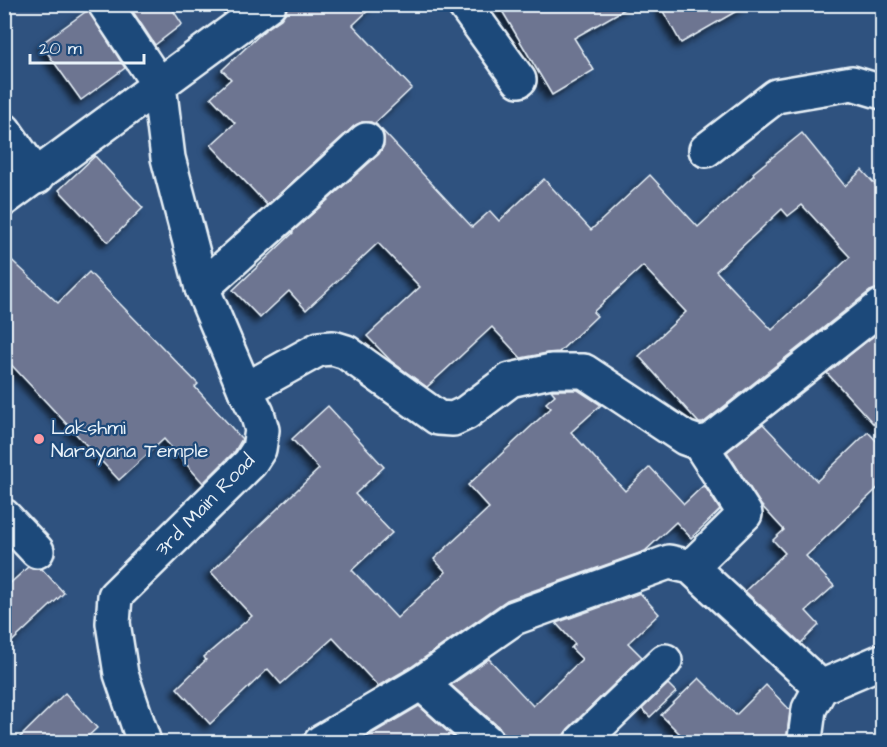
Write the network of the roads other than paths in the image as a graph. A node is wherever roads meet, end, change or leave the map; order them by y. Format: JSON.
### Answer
{"nodes":[{"id":1,"x":105,"y":4,"type":"edge"},
{"id":2,"x":269,"y":4,"type":"edge"},
{"id":3,"x":464,"y":4,"type":"edge"},
{"id":4,"x":519,"y":80,"type":"dead end"},
{"id":5,"x":159,"y":85,"type":"junction"},
{"id":6,"x":882,"y":92,"type":"edge"},
{"id":7,"x":4,"y":130,"type":"edge"},
{"id":8,"x":366,"y":140,"type":"dead end"},
{"id":9,"x":706,"y":150,"type":"dead end"},
{"id":10,"x":37,"y":177,"type":"junction"},
{"id":11,"x":4,"y":199,"type":"edge"},
{"id":12,"x":202,"y":288,"type":"junction"},
{"id":13,"x":882,"y":306,"type":"edge"},
{"id":14,"x":246,"y":390,"type":"junction"},
{"id":15,"x":699,"y":443,"type":"junction"},
{"id":16,"x":4,"y":516,"type":"edge"},
{"id":17,"x":37,"y":551,"type":"dead end"},
{"id":18,"x":691,"y":567,"type":"junction"},
{"id":19,"x":665,"y":661,"type":"dead end"},
{"id":20,"x":882,"y":661,"type":"edge"},
{"id":21,"x":422,"y":683,"type":"junction"},
{"id":22,"x":821,"y":687,"type":"junction"},
{"id":23,"x":139,"y":740,"type":"edge"},
{"id":24,"x":321,"y":742,"type":"edge"},
{"id":25,"x":487,"y":742,"type":"edge"},
{"id":26,"x":581,"y":742,"type":"edge"},
{"id":27,"x":805,"y":742,"type":"edge"}],
"edges":[{"from":1,"to":5,"type":"street"},
{"from":2,"to":5,"type":"street"},
{"from":3,"to":4,"type":"street"},
{"from":5,"to":10,"type":"street"},
{"from":5,"to":12,"type":"street","name":"3rd Main Road"},
{"from":6,"to":9,"type":"street"},
{"from":7,"to":10,"type":"street"},
{"from":8,"to":12,"type":"street"},
{"from":10,"to":11,"type":"street"},
{"from":12,"to":14,"type":"street","name":"3rd Main Road"},
{"from":13,"to":15,"type":"street"},
{"from":14,"to":15,"type":"street"},
{"from":14,"to":23,"type":"street","name":"3rd Main Road"},
{"from":15,"to":18,"type":"street"},
{"from":16,"to":17,"type":"street"},
{"from":18,"to":21,"type":"street"},
{"from":18,"to":22,"type":"street"},
{"from":19,"to":26,"type":"street"},
{"from":20,"to":22,"type":"street"},
{"from":21,"to":24,"type":"street"},
{"from":21,"to":25,"type":"street"},
{"from":22,"to":27,"type":"street"}]}
